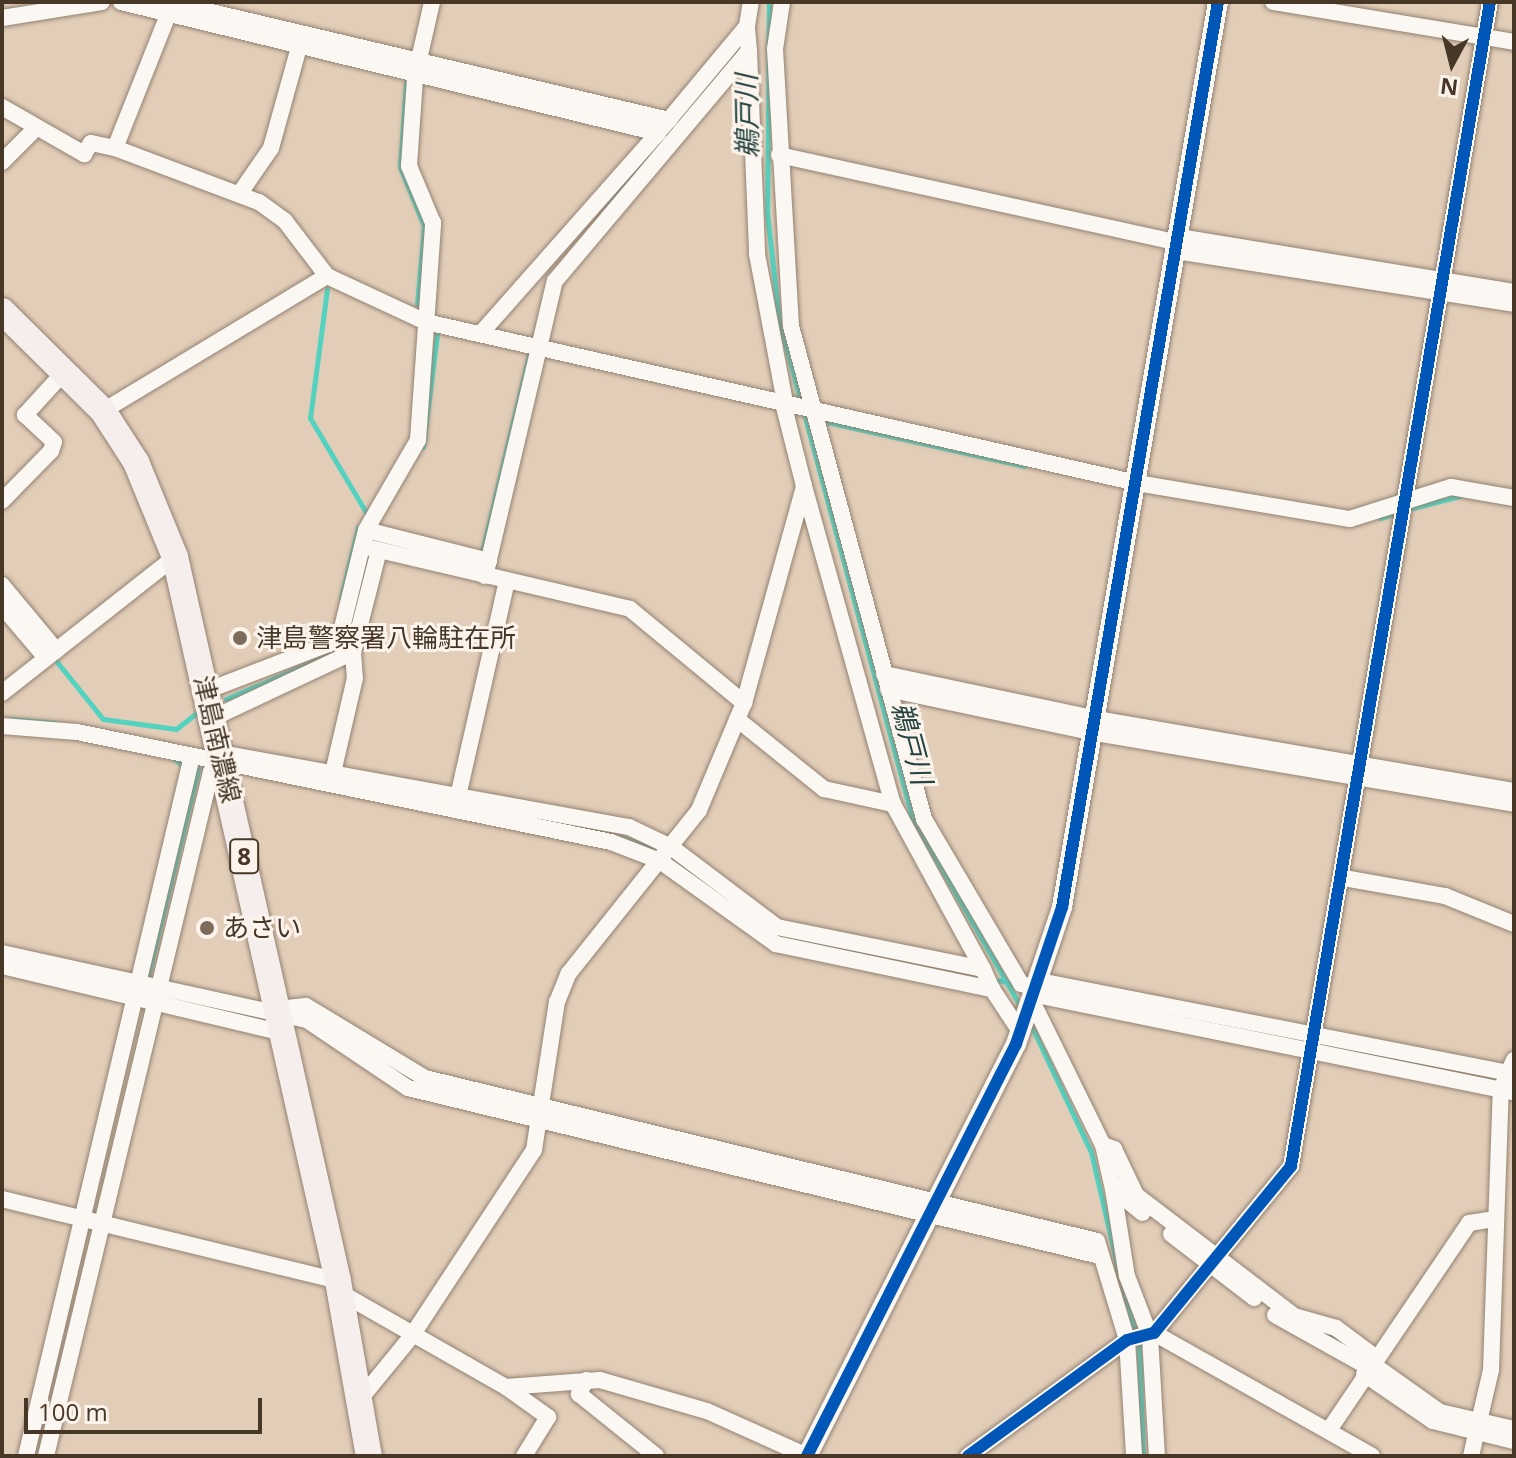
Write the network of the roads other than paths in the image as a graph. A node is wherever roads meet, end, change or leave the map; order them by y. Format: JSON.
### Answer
{"nodes":[{"id":1,"x":102,"y":2,"type":"edge"},
{"id":2,"x":432,"y":2,"type":"edge"},
{"id":3,"x":751,"y":2,"type":"edge"},
{"id":4,"x":782,"y":2,"type":"edge"},
{"id":5,"x":1218,"y":2,"type":"edge"},
{"id":6,"x":1273,"y":2,"type":"edge"},
{"id":7,"x":1490,"y":2,"type":"edge"},
{"id":8,"x":122,"y":3,"type":"edge"},
{"id":9,"x":169,"y":8,"type":"edge"},
{"id":10,"x":2,"y":18,"type":"edge"},
{"id":11,"x":747,"y":26,"type":"junction"},
{"id":12,"x":1484,"y":37,"type":"junction"},
{"id":13,"x":1514,"y":42,"type":"edge"},
{"id":14,"x":299,"y":47,"type":"junction"},
{"id":15,"x":749,"y":51,"type":"junction"},
{"id":16,"x":417,"y":69,"type":"junction"},
{"id":17,"x":2,"y":107,"type":"edge"},
{"id":18,"x":663,"y":126,"type":"junction"},
{"id":19,"x":35,"y":129,"type":"junction"},
{"id":20,"x":115,"y":148,"type":"junction"},
{"id":21,"x":779,"y":155,"type":"junction"},
{"id":22,"x":2,"y":162,"type":"edge"},
{"id":23,"x":240,"y":193,"type":"junction"},
{"id":24,"x":1178,"y":244,"type":"junction"},
{"id":25,"x":327,"y":276,"type":"junction"},
{"id":26,"x":1442,"y":286,"type":"junction"},
{"id":27,"x":1514,"y":292,"type":"edge"},
{"id":28,"x":1514,"y":304,"type":"edge"},
{"id":29,"x":2,"y":311,"type":"edge"},
{"id":30,"x":426,"y":322,"type":"junction"},
{"id":31,"x":481,"y":333,"type":"junction"},
{"id":32,"x":538,"y":347,"type":"junction"},
{"id":33,"x":66,"y":370,"type":"junction"},
{"id":34,"x":787,"y":407,"type":"junction"},
{"id":35,"x":103,"y":411,"type":"junction"},
{"id":36,"x":813,"y":412,"type":"junction"},
{"id":37,"x":1137,"y":483,"type":"junction"},
{"id":38,"x":804,"y":486,"type":"junction"},
{"id":39,"x":1514,"y":498,"type":"edge"},
{"id":40,"x":2,"y":501,"type":"edge"},
{"id":41,"x":1406,"y":502,"type":"junction"},
{"id":42,"x":364,"y":538,"type":"junction"},
{"id":43,"x":379,"y":550,"type":"junction"},
{"id":44,"x":175,"y":557,"type":"junction"},
{"id":45,"x":468,"y":564,"type":"junction"},
{"id":46,"x":487,"y":568,"type":"junction"},
{"id":47,"x":507,"y":581,"type":"junction"},
{"id":48,"x":2,"y":585,"type":"edge"},
{"id":49,"x":2,"y":606,"type":"edge"},
{"id":50,"x":353,"y":652,"type":"junction"},
{"id":51,"x":51,"y":654,"type":"junction"},
{"id":52,"x":886,"y":681,"type":"junction"},
{"id":53,"x":206,"y":691,"type":"junction"},
{"id":54,"x":2,"y":693,"type":"edge"},
{"id":55,"x":740,"y":711,"type":"junction"},
{"id":56,"x":213,"y":718,"type":"junction"},
{"id":57,"x":2,"y":726,"type":"edge"},
{"id":58,"x":1096,"y":726,"type":"junction"},
{"id":59,"x":192,"y":756,"type":"junction"},
{"id":60,"x":222,"y":758,"type":"junction"},
{"id":61,"x":334,"y":768,"type":"junction"},
{"id":62,"x":1361,"y":771,"type":"junction"},
{"id":63,"x":1514,"y":791,"type":"edge"},
{"id":64,"x":459,"y":792,"type":"junction"},
{"id":65,"x":893,"y":804,"type":"junction"},
{"id":66,"x":1514,"y":804,"type":"edge"},
{"id":67,"x":666,"y":854,"type":"junction"},
{"id":68,"x":1344,"y":878,"type":"junction"},
{"id":69,"x":1514,"y":924,"type":"edge"},
{"id":70,"x":2,"y":953,"type":"edge"},
{"id":71,"x":2,"y":966,"type":"edge"},
{"id":72,"x":983,"y":969,"type":"junction"},
{"id":73,"x":992,"y":989,"type":"junction"},
{"id":74,"x":137,"y":992,"type":"junction"},
{"id":75,"x":155,"y":996,"type":"junction"},
{"id":76,"x":1032,"y":1005,"type":"junction"},
{"id":77,"x":280,"y":1020,"type":"junction"},
{"id":78,"x":1314,"y":1044,"type":"junction"},
{"id":79,"x":1510,"y":1078,"type":"edge"},
{"id":80,"x":542,"y":1112,"type":"junction"},
{"id":81,"x":1103,"y":1145,"type":"junction"},
{"id":82,"x":1130,"y":1182,"type":"junction"},
{"id":83,"x":1113,"y":1189,"type":"junction"},
{"id":84,"x":2,"y":1199,"type":"edge"},
{"id":85,"x":935,"y":1208,"type":"junction"},
{"id":86,"x":83,"y":1218,"type":"junction"},
{"id":87,"x":1494,"y":1219,"type":"junction"},
{"id":88,"x":100,"y":1222,"type":"junction"},
{"id":89,"x":1215,"y":1261,"type":"junction"},
{"id":90,"x":339,"y":1287,"type":"junction"},
{"id":91,"x":411,"y":1337,"type":"junction"},
{"id":92,"x":1142,"y":1337,"type":"junction"},
{"id":93,"x":1370,"y":1365,"type":"junction"},
{"id":94,"x":586,"y":1380,"type":"junction"},
{"id":95,"x":506,"y":1387,"type":"junction"},
{"id":96,"x":361,"y":1398,"type":"junction"},
{"id":97,"x":1478,"y":1427,"type":"junction"},
{"id":98,"x":1514,"y":1429,"type":"edge"},
{"id":99,"x":1329,"y":1430,"type":"junction"},
{"id":100,"x":1514,"y":1441,"type":"edge"},
{"id":101,"x":26,"y":1456,"type":"edge"},
{"id":102,"x":46,"y":1456,"type":"edge"},
{"id":103,"x":369,"y":1456,"type":"edge"},
{"id":104,"x":524,"y":1456,"type":"edge"},
{"id":105,"x":656,"y":1456,"type":"edge"},
{"id":106,"x":807,"y":1456,"type":"edge"},
{"id":107,"x":968,"y":1456,"type":"edge"},
{"id":108,"x":1134,"y":1456,"type":"edge"},
{"id":109,"x":1157,"y":1456,"type":"edge"},
{"id":110,"x":1372,"y":1456,"type":"edge"},
{"id":111,"x":1471,"y":1456,"type":"edge"}],
"edges":[{"from":1,"to":10,"type":"street"},
{"from":2,"to":16,"type":"street"},
{"from":3,"to":11,"type":"street"},
{"from":4,"to":21,"type":"street"},
{"from":5,"to":24,"type":"street"},
{"from":6,"to":12,"type":"street"},
{"from":7,"to":12,"type":"street"},
{"from":8,"to":9,"type":"street"},
{"from":9,"to":14,"type":"street"},
{"from":9,"to":16,"type":"street"},
{"from":9,"to":20,"type":"street"},
{"from":11,"to":15,"type":"street"},
{"from":11,"to":18,"type":"street"},
{"from":12,"to":13,"type":"street"},
{"from":12,"to":26,"type":"street"},
{"from":14,"to":16,"type":"street"},
{"from":14,"to":23,"type":"street"},
{"from":15,"to":32,"type":"street"},
{"from":15,"to":34,"type":"street"},
{"from":16,"to":18,"type":"street"},
{"from":16,"to":30,"type":"street"},
{"from":17,"to":19,"type":"street"},
{"from":18,"to":31,"type":"street"},
{"from":19,"to":20,"type":"street"},
{"from":19,"to":22,"type":"street"},
{"from":20,"to":23,"type":"street"},
{"from":21,"to":24,"type":"street"},
{"from":21,"to":36,"type":"street"},
{"from":23,"to":25,"type":"street"},
{"from":24,"to":26,"type":"street"},
{"from":24,"to":37,"type":"street"},
{"from":25,"to":30,"type":"street"},
{"from":25,"to":35,"type":"street"},
{"from":26,"to":27,"type":"street"},
{"from":26,"to":28,"type":"street"},
{"from":26,"to":41,"type":"street"},
{"from":29,"to":33,"type":"main road","name":"津島南濃線","number":"8"},
{"from":30,"to":31,"type":"street"},
{"from":30,"to":42,"type":"street"},
{"from":31,"to":32,"type":"street"},
{"from":32,"to":34,"type":"street"},
{"from":32,"to":46,"type":"street"},
{"from":33,"to":35,"type":"main road","name":"津島南濃線","number":"8"},
{"from":33,"to":40,"type":"street"},
{"from":34,"to":36,"type":"street"},
{"from":34,"to":38,"type":"street"},
{"from":35,"to":44,"type":"main road","name":"津島南濃線","number":"8"},
{"from":36,"to":37,"type":"street"},
{"from":36,"to":52,"type":"street"},
{"from":37,"to":41,"type":"street"},
{"from":37,"to":58,"type":"street"},
{"from":38,"to":55,"type":"street"},
{"from":38,"to":65,"type":"street"},
{"from":39,"to":41,"type":"street"},
{"from":41,"to":62,"type":"street"},
{"from":42,"to":43,"type":"street"},
{"from":42,"to":45,"type":"street"},
{"from":42,"to":53,"type":"street"},
{"from":43,"to":45,"type":"street"},
{"from":43,"to":50,"type":"street"},
{"from":44,"to":51,"type":"street"},
{"from":44,"to":53,"type":"main road","name":"津島南濃線","number":"8"},
{"from":45,"to":46,"type":"street"},
{"from":46,"to":47,"type":"street"},
{"from":47,"to":55,"type":"street"},
{"from":47,"to":64,"type":"street"},
{"from":48,"to":51,"type":"street"},
{"from":49,"to":51,"type":"street"},
{"from":50,"to":56,"type":"street"},
{"from":50,"to":61,"type":"street"},
{"from":51,"to":54,"type":"street"},
{"from":52,"to":58,"type":"street"},
{"from":52,"to":76,"type":"street"},
{"from":53,"to":56,"type":"main road","name":"津島南濃線","number":"8"},
{"from":55,"to":65,"type":"street"},
{"from":55,"to":67,"type":"street"},
{"from":56,"to":60,"type":"main road","name":"津島南濃線","number":"8"},
{"from":57,"to":59,"type":"street"},
{"from":58,"to":62,"type":"street"},
{"from":58,"to":76,"type":"street"},
{"from":59,"to":60,"type":"street"},
{"from":59,"to":74,"type":"street"},
{"from":60,"to":61,"type":"street"},
{"from":60,"to":67,"type":"street"},
{"from":60,"to":75,"type":"street"},
{"from":60,"to":77,"type":"main road","name":"津島南濃線","number":"8"},
{"from":61,"to":64,"type":"street"},
{"from":62,"to":63,"type":"street"},
{"from":62,"to":66,"type":"street"},
{"from":62,"to":68,"type":"street"},
{"from":64,"to":67,"type":"street"},
{"from":65,"to":72,"type":"street"},
{"from":67,"to":72,"type":"street"},
{"from":67,"to":73,"type":"street"},
{"from":67,"to":80,"type":"street"},
{"from":68,"to":69,"type":"street"},
{"from":68,"to":78,"type":"street"},
{"from":70,"to":74,"type":"street"},
{"from":71,"to":74,"type":"street"},
{"from":72,"to":73,"type":"street"},
{"from":73,"to":76,"type":"street"},
{"from":74,"to":75,"type":"street"},
{"from":74,"to":86,"type":"street"},
{"from":75,"to":77,"type":"street"},
{"from":75,"to":88,"type":"street"},
{"from":76,"to":78,"type":"street"},
{"from":76,"to":81,"type":"street"},
{"from":76,"to":85,"type":"street"},
{"from":77,"to":80,"type":"street"},
{"from":77,"to":90,"type":"main road","name":"津島南濃線","number":"8"},
{"from":78,"to":79,"type":"street"},
{"from":78,"to":89,"type":"street"},
{"from":79,"to":87,"type":"street"},
{"from":80,"to":85,"type":"street"},
{"from":80,"to":91,"type":"street"},
{"from":81,"to":82,"type":"street"},
{"from":81,"to":83,"type":"street"},
{"from":82,"to":83,"type":"street"},
{"from":82,"to":89,"type":"street"},
{"from":83,"to":89,"type":"street"},
{"from":83,"to":92,"type":"street"},
{"from":84,"to":86,"type":"street"},
{"from":85,"to":92,"type":"street"},
{"from":85,"to":106,"type":"street"},
{"from":86,"to":88,"type":"street"},
{"from":86,"to":101,"type":"street"},
{"from":87,"to":93,"type":"street"},
{"from":87,"to":97,"type":"street"},
{"from":88,"to":90,"type":"street"},
{"from":88,"to":102,"type":"street"},
{"from":89,"to":92,"type":"street"},
{"from":89,"to":93,"type":"street"},
{"from":90,"to":91,"type":"street"},
{"from":90,"to":96,"type":"main road","name":"津島南濃線","number":"8"},
{"from":91,"to":95,"type":"street"},
{"from":91,"to":96,"type":"street"},
{"from":92,"to":99,"type":"street"},
{"from":92,"to":107,"type":"street"},
{"from":92,"to":108,"type":"street"},
{"from":92,"to":109,"type":"street"},
{"from":93,"to":97,"type":"street"},
{"from":93,"to":99,"type":"street"},
{"from":94,"to":95,"type":"street"},
{"from":94,"to":105,"type":"street"},
{"from":94,"to":106,"type":"street"},
{"from":95,"to":104,"type":"street"},
{"from":96,"to":103,"type":"main road","name":"津島南濃線","number":"8"},
{"from":97,"to":98,"type":"street"},
{"from":97,"to":100,"type":"street"},
{"from":97,"to":111,"type":"street"},
{"from":99,"to":110,"type":"street"}]}
